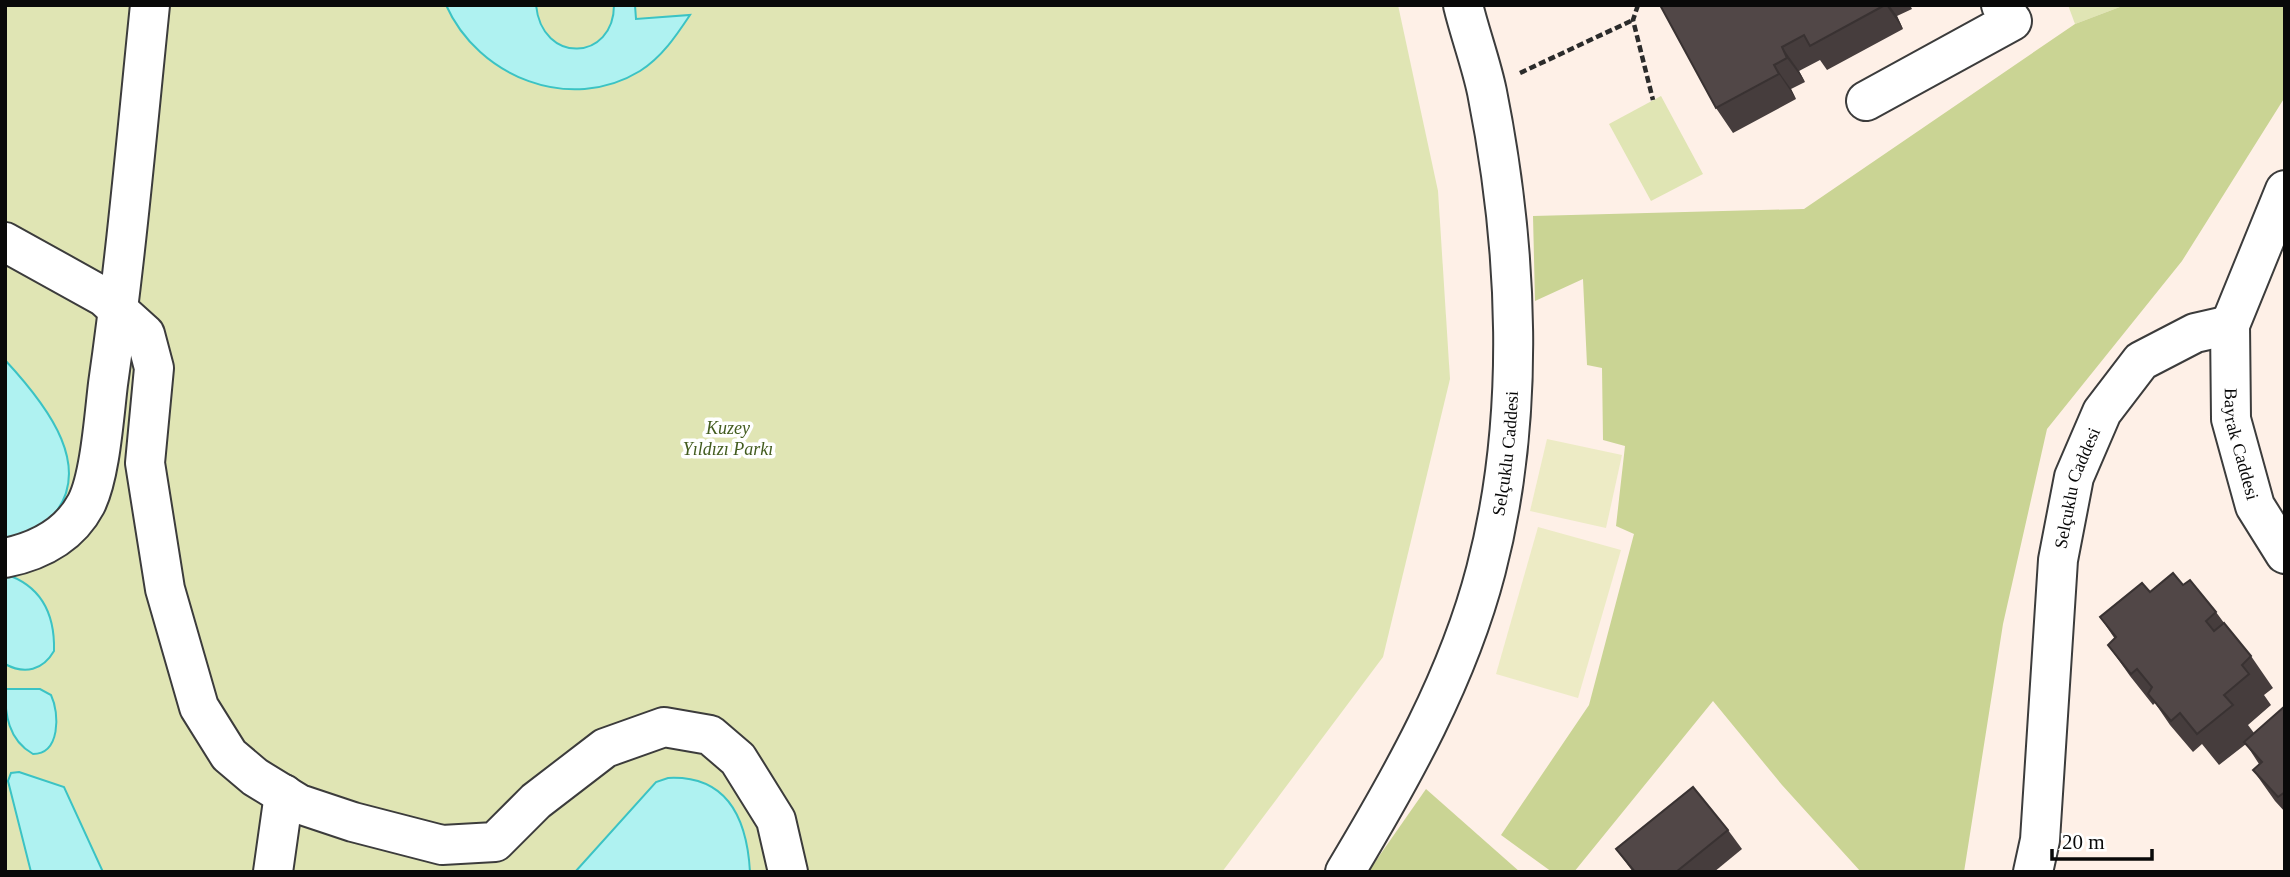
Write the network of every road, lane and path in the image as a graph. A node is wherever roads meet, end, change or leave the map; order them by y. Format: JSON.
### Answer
{"nodes":[{"id":1,"x":150,"y":5,"type":"edge"},
{"id":2,"x":1463,"y":5,"type":"edge"},
{"id":3,"x":1638,"y":5,"type":"edge"},
{"id":4,"x":2001,"y":5,"type":"edge"},
{"id":5,"x":1633,"y":20,"type":"junction"},
{"id":6,"x":1487,"y":89,"type":"junction"},
{"id":7,"x":1653,"y":100,"type":"dead end"},
{"id":8,"x":1866,"y":101,"type":"dead end"},
{"id":9,"x":2285,"y":190,"type":"edge"},
{"id":10,"x":5,"y":242,"type":"edge"},
{"id":11,"x":119,"y":310,"type":"junction"},
{"id":12,"x":2230,"y":325,"type":"junction"},
{"id":13,"x":2285,"y":554,"type":"edge"},
{"id":14,"x":5,"y":558,"type":"edge"},
{"id":15,"x":284,"y":794,"type":"junction"},
{"id":16,"x":273,"y":872,"type":"edge"},
{"id":17,"x":788,"y":872,"type":"edge"},
{"id":18,"x":1345,"y":872,"type":"edge"},
{"id":19,"x":2033,"y":872,"type":"edge"}],
"edges":[{"from":1,"to":11,"type":"street"},
{"from":2,"to":6,"type":"street","name":"Selçuklu Caddesi"},
{"from":3,"to":5,"type":"path"},
{"from":4,"to":8,"type":"street"},
{"from":5,"to":6,"type":"path"},
{"from":5,"to":7,"type":"path"},
{"from":6,"to":18,"type":"street","name":"Selçuklu Caddesi"},
{"from":9,"to":12,"type":"street"},
{"from":10,"to":11,"type":"street"},
{"from":11,"to":14,"type":"street"},
{"from":11,"to":15,"type":"street"},
{"from":12,"to":13,"type":"street","name":"Bayrak Caddesi"},
{"from":12,"to":19,"type":"street","name":"Selçuklu Caddesi"},
{"from":15,"to":16,"type":"street"},
{"from":15,"to":17,"type":"street"}]}
